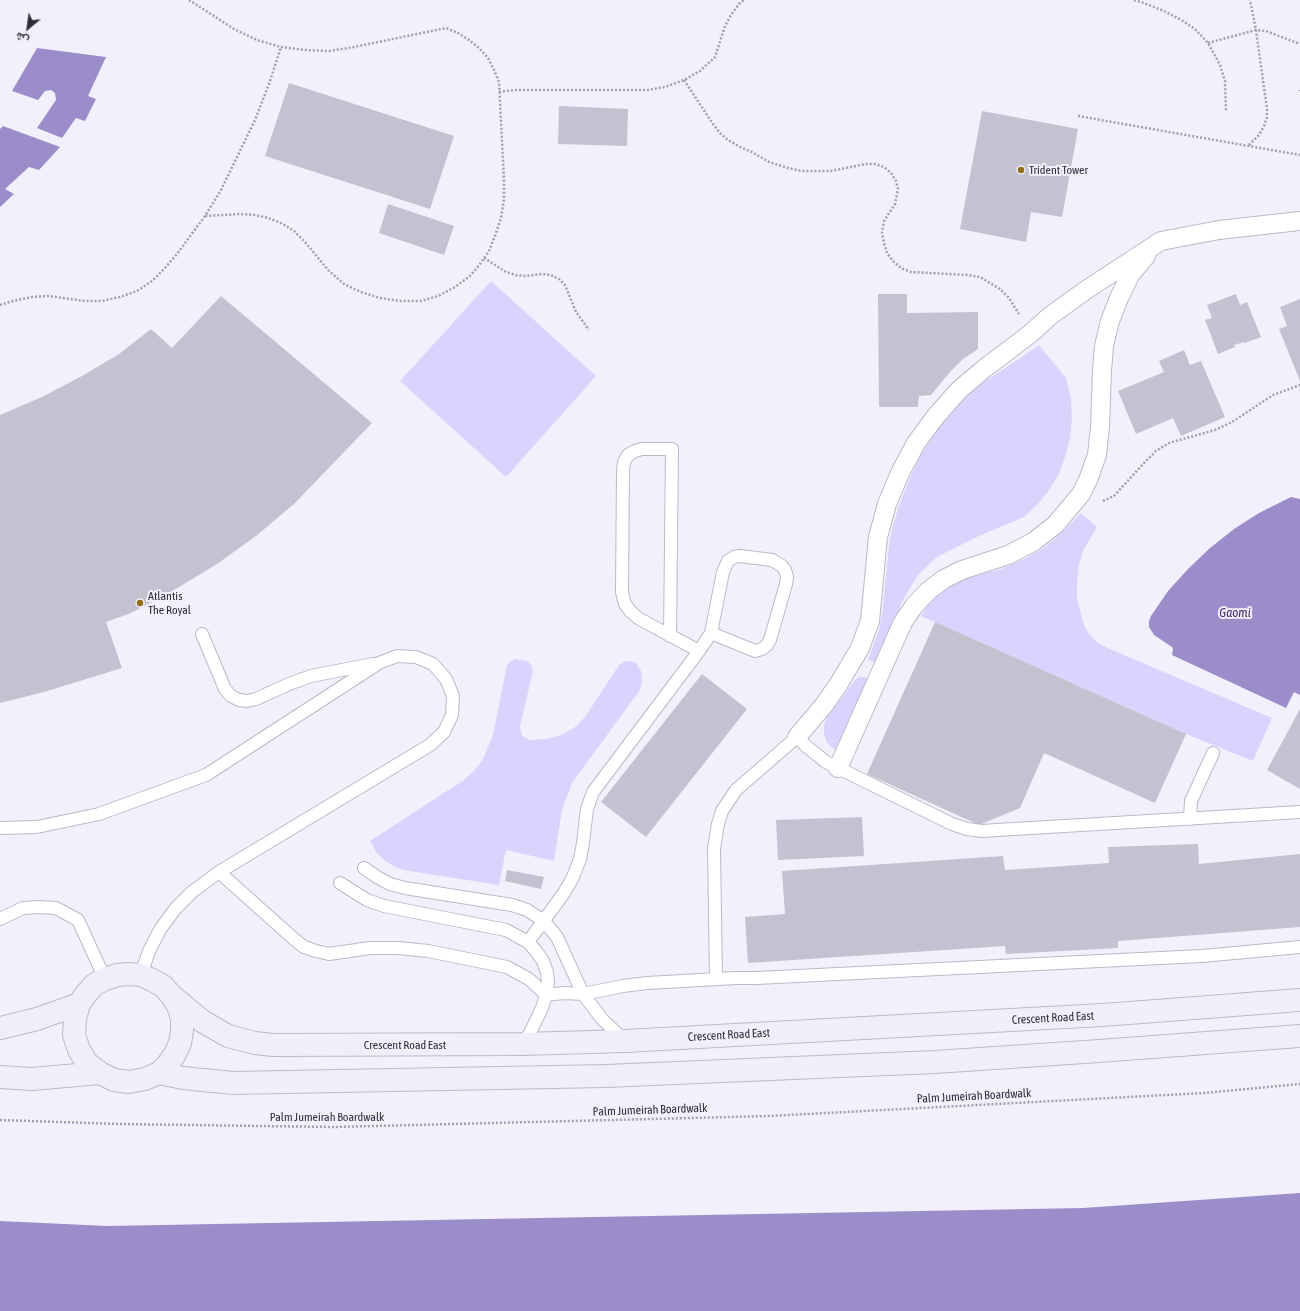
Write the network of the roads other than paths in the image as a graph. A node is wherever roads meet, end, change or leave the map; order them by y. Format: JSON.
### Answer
{"nodes":[{"id":1,"x":1300,"y":221,"type":"edge"},
{"id":2,"x":1161,"y":241,"type":"junction"},
{"id":3,"x":711,"y":633,"type":"junction"},
{"id":4,"x":202,"y":634,"type":"dead end"},
{"id":5,"x":670,"y":636,"type":"junction"},
{"id":6,"x":699,"y":651,"type":"junction"},
{"id":7,"x":379,"y":663,"type":"junction"},
{"id":8,"x":851,"y":664,"type":"junction"},
{"id":9,"x":880,"y":676,"type":"junction"},
{"id":10,"x":797,"y":737,"type":"junction"},
{"id":11,"x":1213,"y":753,"type":"dead end"},
{"id":12,"x":838,"y":768,"type":"junction"},
{"id":13,"x":1300,"y":812,"type":"edge"},
{"id":14,"x":1190,"y":819,"type":"junction"},
{"id":15,"x":0,"y":828,"type":"edge"},
{"id":16,"x":364,"y":868,"type":"dead end"},
{"id":17,"x":219,"y":872,"type":"junction"},
{"id":18,"x":340,"y":883,"type":"dead end"},
{"id":19,"x":0,"y":919,"type":"edge"},
{"id":20,"x":544,"y":921,"type":"junction"},
{"id":21,"x":528,"y":942,"type":"junction"},
{"id":22,"x":1300,"y":947,"type":"edge"},
{"id":23,"x":141,"y":975,"type":"junction"},
{"id":24,"x":105,"y":979,"type":"junction"},
{"id":25,"x":716,"y":979,"type":"junction"},
{"id":26,"x":583,"y":994,"type":"junction"},
{"id":27,"x":546,"y":995,"type":"junction"},
{"id":28,"x":172,"y":996,"type":"junction"},
{"id":29,"x":1300,"y":1000,"type":"edge"},
{"id":30,"x":79,"y":1004,"type":"junction"},
{"id":31,"x":0,"y":1028,"type":"edge"},
{"id":32,"x":1300,"y":1036,"type":"edge"},
{"id":33,"x":625,"y":1041,"type":"junction"},
{"id":34,"x":523,"y":1044,"type":"junction"},
{"id":35,"x":159,"y":1073,"type":"junction"},
{"id":36,"x":100,"y":1074,"type":"junction"},
{"id":37,"x":0,"y":1077,"type":"edge"}],
"edges":[{"from":1,"to":2,"type":"street"},
{"from":2,"to":8,"type":"street"},
{"from":2,"to":9,"type":"street"},
{"from":3,"to":3,"type":"lane"},
{"from":3,"to":6,"type":"lane"},
{"from":4,"to":7,"type":"lane"},
{"from":5,"to":5,"type":"lane"},
{"from":5,"to":6,"type":"lane"},
{"from":6,"to":20,"type":"lane"},
{"from":7,"to":15,"type":"lane"},
{"from":7,"to":17,"type":"lane"},
{"from":8,"to":9,"type":"street"},
{"from":8,"to":10,"type":"street"},
{"from":9,"to":12,"type":"street"},
{"from":10,"to":12,"type":"lane"},
{"from":10,"to":25,"type":"lane"},
{"from":11,"to":14,"type":"lane"},
{"from":12,"to":14,"type":"lane"},
{"from":13,"to":14,"type":"lane"},
{"from":16,"to":20,"type":"lane"},
{"from":17,"to":23,"type":"lane"},
{"from":17,"to":27,"type":"lane"},
{"from":18,"to":21,"type":"lane"},
{"from":19,"to":24,"type":"lane"},
{"from":20,"to":21,"type":"lane"},
{"from":20,"to":26,"type":"lane"},
{"from":21,"to":27,"type":"lane"},
{"from":22,"to":25,"type":"lane"},
{"from":23,"to":24,"type":"main road"},
{"from":23,"to":28,"type":"main road"},
{"from":24,"to":30,"type":"main road"},
{"from":25,"to":26,"type":"lane"},
{"from":26,"to":27,"type":"lane"},
{"from":26,"to":33,"type":"lane"},
{"from":27,"to":34,"type":"lane"},
{"from":28,"to":34,"type":"main road","name":"Crescent Road East"},
{"from":28,"to":35,"type":"main road"},
{"from":29,"to":33,"type":"main road","name":"Crescent Road East"},
{"from":30,"to":31,"type":"main road"},
{"from":30,"to":36,"type":"main road"},
{"from":32,"to":35,"type":"main road"},
{"from":33,"to":34,"type":"main road","name":"Crescent Road East"},
{"from":35,"to":36,"type":"main road"},
{"from":36,"to":37,"type":"main road"}]}
